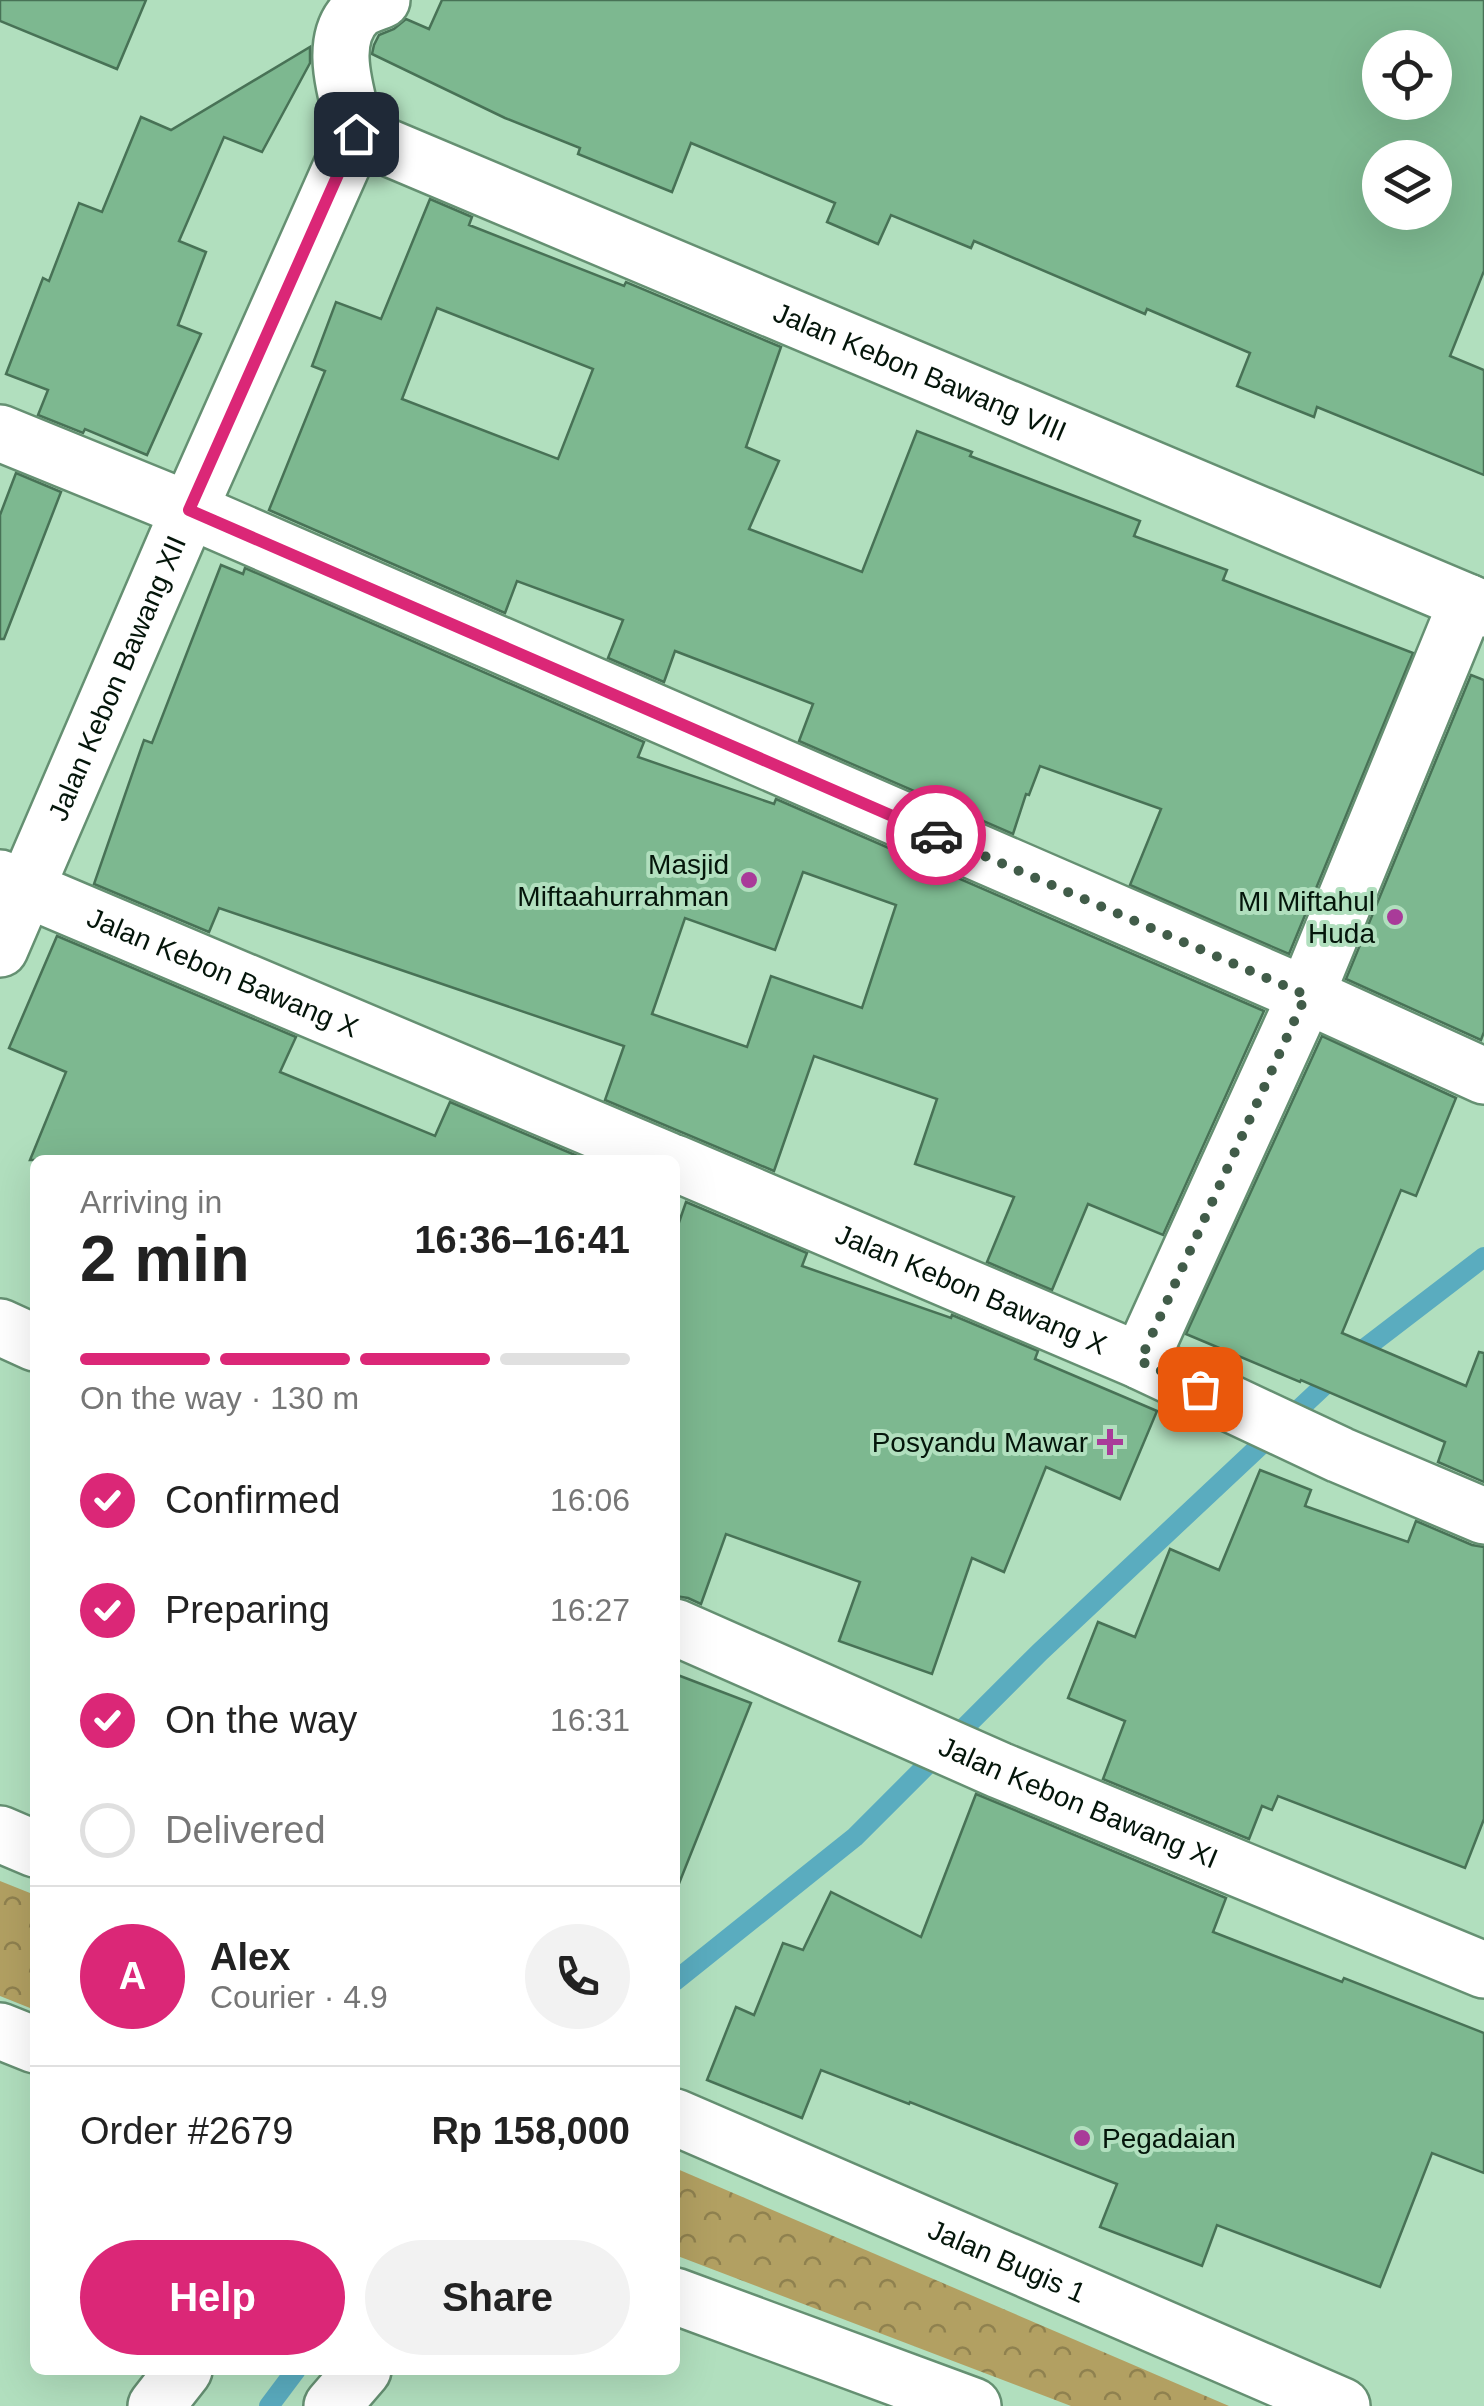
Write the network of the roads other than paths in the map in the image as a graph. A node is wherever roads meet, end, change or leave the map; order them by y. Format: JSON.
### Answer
{"nodes":[{"id":1,"x":382,"y":0,"type":"edge"},
{"id":2,"x":356,"y":134,"type":"junction"},
{"id":3,"x":0,"y":433,"type":"edge"},
{"id":4,"x":189,"y":510,"type":"junction"},
{"id":5,"x":1475,"y":606,"type":"edge"},
{"id":6,"x":13,"y":883,"type":"edge"},
{"id":7,"x":0,"y":949,"type":"edge"},
{"id":8,"x":1306,"y":995,"type":"junction"},
{"id":9,"x":1484,"y":1076,"type":"edge"},
{"id":10,"x":655,"y":1155,"type":"edge"},
{"id":11,"x":680,"y":1165,"type":"edge"},
{"id":12,"x":0,"y":1328,"type":"edge"},
{"id":13,"x":30,"y":1341,"type":"edge"},
{"id":14,"x":1140,"y":1361,"type":"junction"},
{"id":15,"x":1484,"y":1516,"type":"edge"},
{"id":16,"x":680,"y":1629,"type":"edge"},
{"id":17,"x":0,"y":1834,"type":"edge"},
{"id":18,"x":30,"y":1847,"type":"edge"},
{"id":19,"x":1484,"y":1970,"type":"edge"},
{"id":20,"x":0,"y":2031,"type":"edge"},
{"id":21,"x":30,"y":2043,"type":"edge"},
{"id":22,"x":680,"y":2118,"type":"edge"},
{"id":23,"x":680,"y":2298,"type":"edge"},
{"id":24,"x":180,"y":2375,"type":"edge"},
{"id":25,"x":359,"y":2375,"type":"edge"},
{"id":26,"x":156,"y":2406,"type":"edge"},
{"id":27,"x":332,"y":2406,"type":"edge"},
{"id":28,"x":973,"y":2406,"type":"edge"},
{"id":29,"x":1342,"y":2406,"type":"edge"}],
"edges":[{"from":1,"to":2,"type":"street"},
{"from":2,"to":4,"type":"street","name":"Jalan Kebon Bawang XII"},
{"from":2,"to":5,"type":"street","name":"Jalan Kebon Bawang VIII"},
{"from":3,"to":4,"type":"street"},
{"from":4,"to":6,"type":"street","name":"Jalan Kebon Bawang XII"},
{"from":4,"to":8,"type":"street"},
{"from":5,"to":8,"type":"street"},
{"from":6,"to":7,"type":"street","name":"Jalan Kebon Bawang XII"},
{"from":6,"to":10,"type":"street","name":"Jalan Kebon Bawang X"},
{"from":8,"to":9,"type":"street"},
{"from":8,"to":14,"type":"street"},
{"from":11,"to":14,"type":"street","name":"Jalan Kebon Bawang X"},
{"from":12,"to":13,"type":"street"},
{"from":14,"to":15,"type":"street","name":"Jalan Kebon Bawang X"},
{"from":16,"to":19,"type":"street","name":"Jalan Kebon Bawang XI"},
{"from":17,"to":18,"type":"street"},
{"from":20,"to":21,"type":"street"},
{"from":22,"to":29,"type":"street","name":"Jalan Bugis 1"},
{"from":23,"to":28,"type":"street"},
{"from":24,"to":26,"type":"street"},
{"from":25,"to":27,"type":"street"}]}
